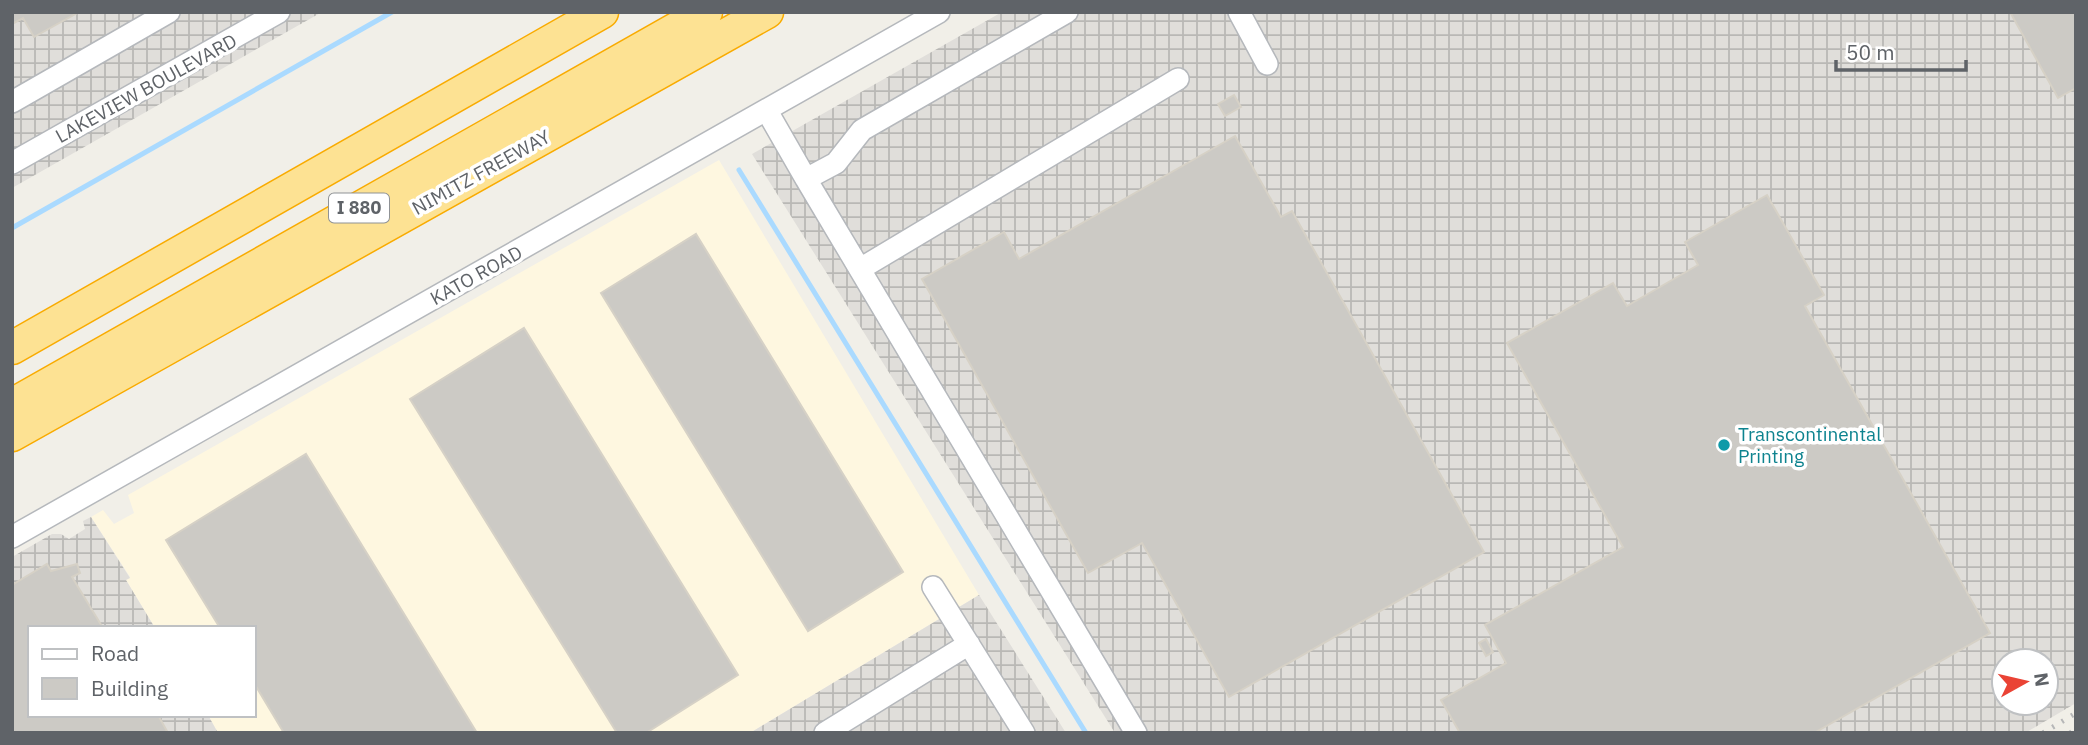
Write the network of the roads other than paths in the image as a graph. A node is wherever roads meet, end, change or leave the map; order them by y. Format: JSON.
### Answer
{"nodes":[{"id":1,"x":169,"y":12,"type":"edge"},
{"id":2,"x":279,"y":12,"type":"edge"},
{"id":3,"x":602,"y":12,"type":"edge"},
{"id":4,"x":706,"y":12,"type":"edge"},
{"id":5,"x":767,"y":12,"type":"edge"},
{"id":6,"x":939,"y":12,"type":"edge"},
{"id":7,"x":1067,"y":12,"type":"edge"},
{"id":8,"x":1240,"y":12,"type":"edge"},
{"id":9,"x":1267,"y":64,"type":"dead end"},
{"id":10,"x":1178,"y":79,"type":"dead end"},
{"id":11,"x":12,"y":102,"type":"edge"},
{"id":12,"x":767,"y":111,"type":"junction"},
{"id":13,"x":16,"y":153,"type":"edge"},
{"id":14,"x":806,"y":179,"type":"junction"},
{"id":15,"x":860,"y":269,"type":"junction"},
{"id":16,"x":12,"y":348,"type":"edge"},
{"id":17,"x":12,"y":405,"type":"edge"},
{"id":18,"x":12,"y":435,"type":"edge"},
{"id":19,"x":12,"y":537,"type":"edge"},
{"id":20,"x":933,"y":587,"type":"dead end"},
{"id":21,"x":969,"y":644,"type":"junction"},
{"id":22,"x":825,"y":733,"type":"edge"},
{"id":23,"x":1024,"y":733,"type":"edge"},
{"id":24,"x":1136,"y":733,"type":"edge"}],
"edges":[{"from":1,"to":11,"type":"street"},
{"from":2,"to":13,"type":"street","name":"LAKEVIEW BOULEVARD"},
{"from":3,"to":16,"type":"highway","number":"I 880"},
{"from":4,"to":17,"type":"highway","number":"I 880"},
{"from":5,"to":18,"type":"highway","name":"NIMITZ FREEWAY","number":"I 880"},
{"from":6,"to":12,"type":"street","name":"KATO ROAD"},
{"from":7,"to":14,"type":"street"},
{"from":8,"to":9,"type":"street"},
{"from":10,"to":15,"type":"street"},
{"from":12,"to":14,"type":"street"},
{"from":12,"to":19,"type":"street","name":"KATO ROAD"},
{"from":14,"to":15,"type":"street"},
{"from":15,"to":24,"type":"street"},
{"from":20,"to":21,"type":"street"},
{"from":21,"to":22,"type":"street"},
{"from":21,"to":23,"type":"street"}]}
